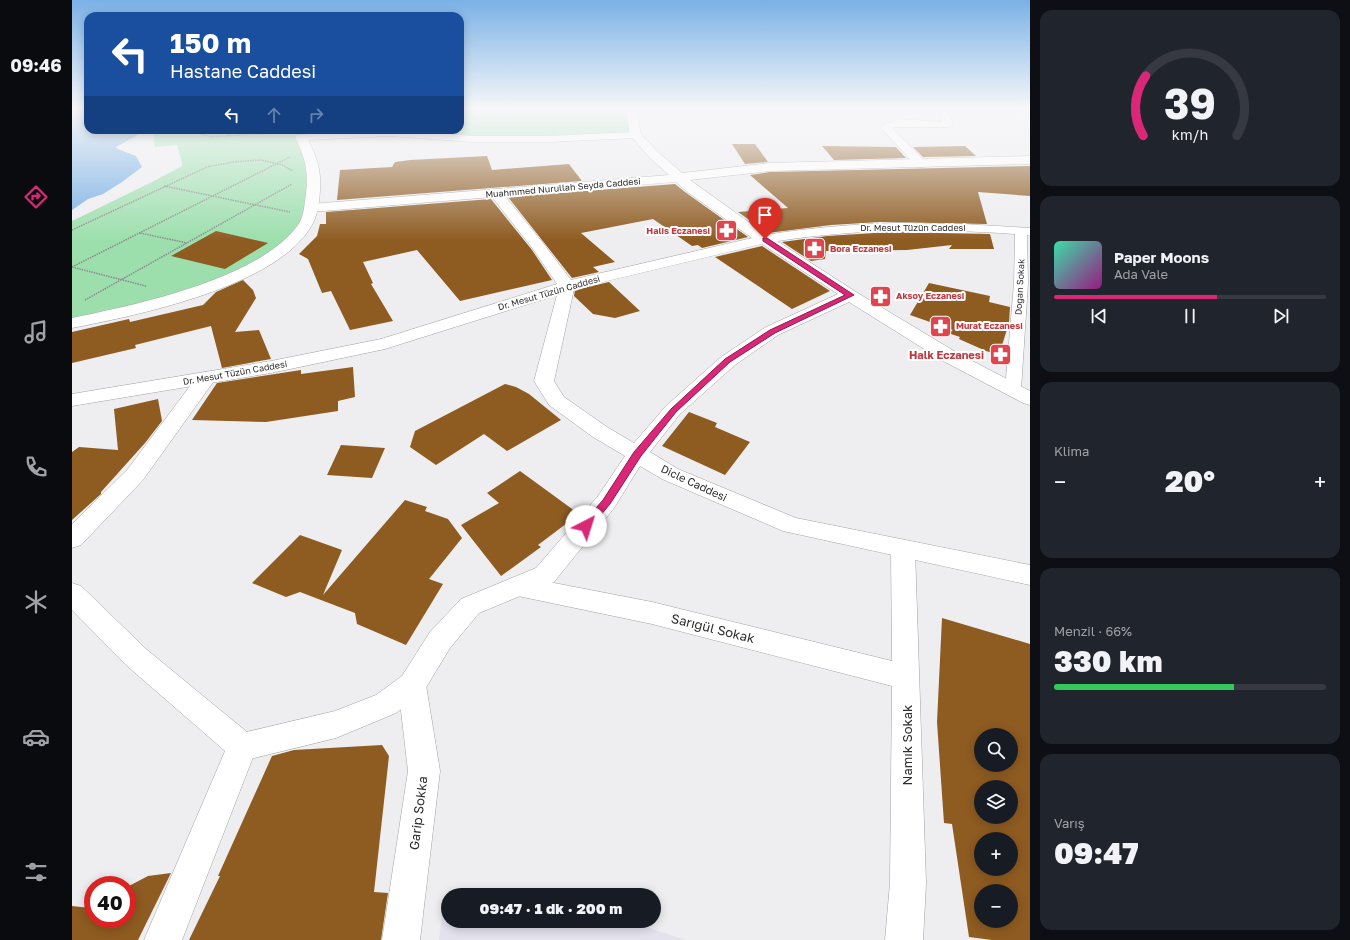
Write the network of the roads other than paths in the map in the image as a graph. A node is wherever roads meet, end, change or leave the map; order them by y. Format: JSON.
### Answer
{"nodes":[{"id":1,"x":308,"y":153,"type":"edge"},
{"id":2,"x":652,"y":153,"type":"edge"},
{"id":3,"x":910,"y":153,"type":"edge"},
{"id":4,"x":1030,"y":160,"type":"edge"},
{"id":5,"x":921,"y":164,"type":"junction"},
{"id":6,"x":680,"y":177,"type":"junction"},
{"id":7,"x":496,"y":194,"type":"junction"},
{"id":8,"x":310,"y":212,"type":"junction"},
{"id":9,"x":1026,"y":232,"type":"edge"},
{"id":10,"x":765,"y":239,"type":"junction"},
{"id":11,"x":567,"y":286,"type":"junction"},
{"id":12,"x":850,"y":295,"type":"junction"},
{"id":13,"x":72,"y":323,"type":"edge"},
{"id":14,"x":206,"y":378,"type":"junction"},
{"id":15,"x":1013,"y":390,"type":"junction"},
{"id":16,"x":1030,"y":399,"type":"edge"},
{"id":17,"x":72,"y":400,"type":"edge"},
{"id":18,"x":637,"y":454,"type":"junction"},
{"id":19,"x":72,"y":539,"type":"edge"},
{"id":20,"x":903,"y":550,"type":"junction"},
{"id":21,"x":1030,"y":575,"type":"edge"},
{"id":22,"x":518,"y":586,"type":"junction"},
{"id":23,"x":72,"y":592,"type":"edge"},
{"id":24,"x":906,"y":677,"type":"junction"},
{"id":25,"x":412,"y":685,"type":"junction"},
{"id":26,"x":242,"y":747,"type":"junction"},
{"id":27,"x":163,"y":940,"type":"edge"},
{"id":28,"x":402,"y":940,"type":"edge"},
{"id":29,"x":904,"y":940,"type":"edge"}],
"edges":[{"from":1,"to":8,"type":"street"},
{"from":2,"to":6,"type":"street"},
{"from":3,"to":5,"type":"street"},
{"from":4,"to":5,"type":"street","name":"Muahmmed Nurullah Seyda Caddesi"},
{"from":5,"to":6,"type":"street","name":"Muahmmed Nurullah Seyda Caddesi"},
{"from":6,"to":7,"type":"street","name":"Muahmmed Nurullah Seyda Caddesi"},
{"from":6,"to":10,"type":"street"},
{"from":7,"to":8,"type":"street","name":"Muahmmed Nurullah Seyda Caddesi"},
{"from":7,"to":11,"type":"street"},
{"from":8,"to":13,"type":"street"},
{"from":9,"to":10,"type":"street","name":"Dr. Mesut Tüzün Caddesi"},
{"from":9,"to":15,"type":"street","name":"Doğan Sokak"},
{"from":10,"to":11,"type":"street","name":"Dr. Mesut Tüzün Caddesi"},
{"from":10,"to":12,"type":"street"},
{"from":11,"to":14,"type":"street","name":"Dr. Mesut Tüzün Caddesi"},
{"from":11,"to":18,"type":"street","name":"Dicle Caddesi"},
{"from":12,"to":15,"type":"street"},
{"from":12,"to":18,"type":"street"},
{"from":14,"to":17,"type":"street","name":"Dr. Mesut Tüzün Caddesi"},
{"from":14,"to":19,"type":"street"},
{"from":15,"to":16,"type":"street"},
{"from":18,"to":20,"type":"street","name":"Dicle Caddesi"},
{"from":18,"to":22,"type":"street"},
{"from":20,"to":21,"type":"street","name":"Dicle Caddesi"},
{"from":20,"to":24,"type":"street","name":"Namık Sokak"},
{"from":22,"to":24,"type":"street","name":"Sarıgül Sokak"},
{"from":22,"to":25,"type":"street"},
{"from":23,"to":26,"type":"street"},
{"from":24,"to":29,"type":"street","name":"Namık Sokak"},
{"from":25,"to":26,"type":"street"},
{"from":25,"to":28,"type":"street","name":"Garip Sokka"},
{"from":26,"to":27,"type":"street"}]}
